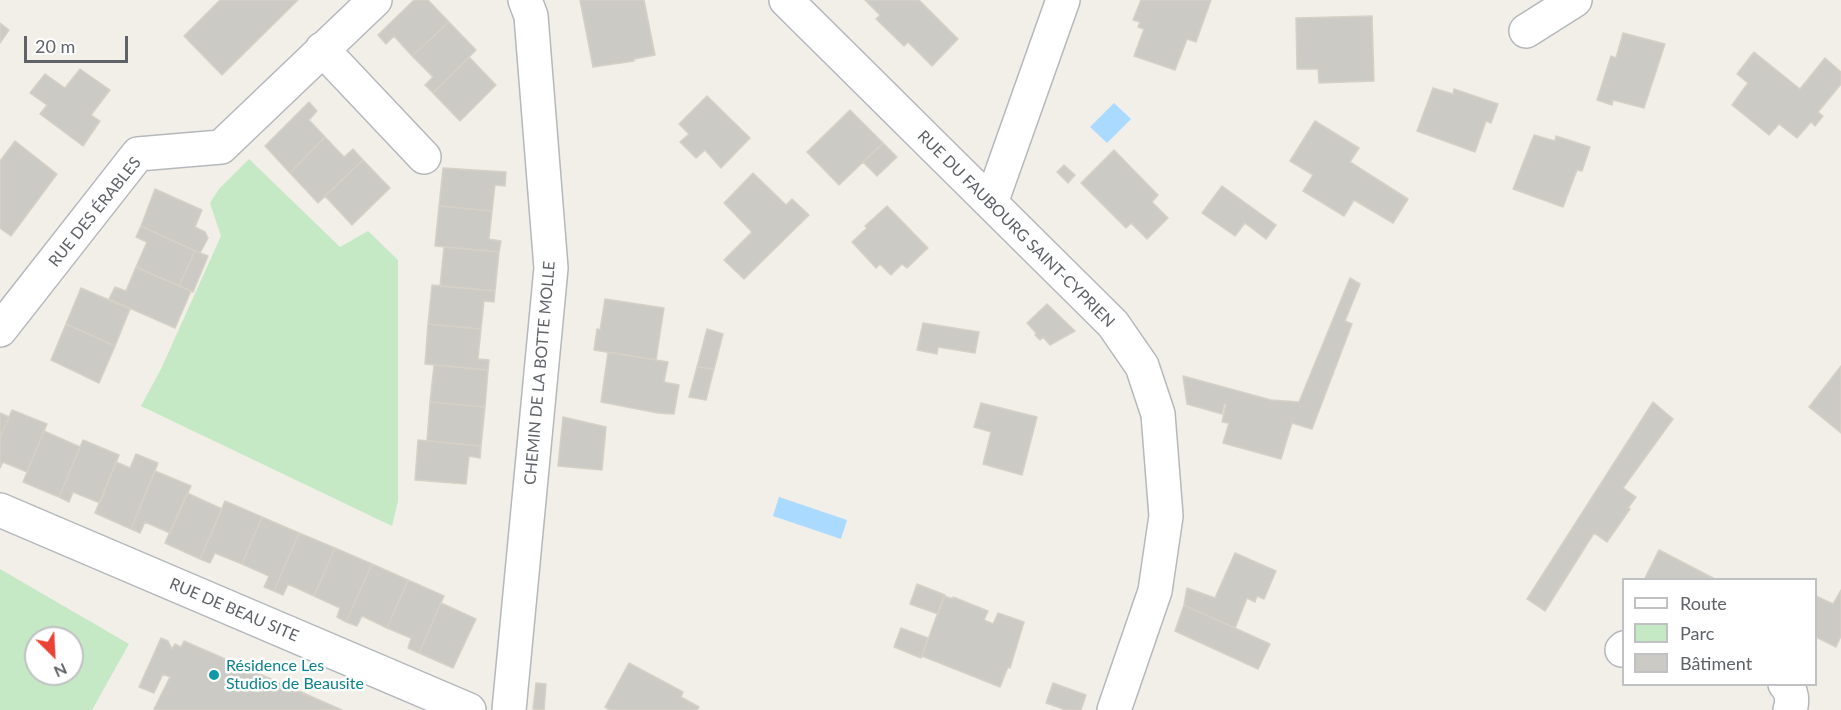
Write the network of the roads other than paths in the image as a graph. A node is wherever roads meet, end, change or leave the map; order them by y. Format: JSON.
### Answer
{"nodes":[{"id":1,"x":375,"y":0,"type":"edge"},
{"id":2,"x":525,"y":0,"type":"edge"},
{"id":3,"x":786,"y":0,"type":"edge"},
{"id":4,"x":1063,"y":0,"type":"edge"},
{"id":5,"x":1575,"y":0,"type":"edge"},
{"id":6,"x":1526,"y":31,"type":"dead end"},
{"id":7,"x":322,"y":49,"type":"junction"},
{"id":8,"x":424,"y":157,"type":"dead end"},
{"id":9,"x":991,"y":203,"type":"junction"},
{"id":10,"x":0,"y":330,"type":"edge"},
{"id":11,"x":0,"y":510,"type":"edge"},
{"id":12,"x":1786,"y":686,"type":"edge"},
{"id":13,"x":469,"y":710,"type":"edge"},
{"id":14,"x":509,"y":710,"type":"edge"},
{"id":15,"x":1114,"y":710,"type":"edge"},
{"id":16,"x":1790,"y":710,"type":"edge"}],
"edges":[{"from":1,"to":7,"type":"street","name":"RUE DES ÉRABLES"},
{"from":2,"to":14,"type":"street","name":"CHEMIN DE LA BOTTE MOLLE"},
{"from":3,"to":9,"type":"street","name":"RUE DU FAUBOURG SAINT-CYPRIEN"},
{"from":4,"to":9,"type":"street"},
{"from":5,"to":6,"type":"street"},
{"from":7,"to":8,"type":"street"},
{"from":7,"to":10,"type":"street","name":"RUE DES ÉRABLES"},
{"from":9,"to":15,"type":"street","name":"RUE DU FAUBOURG SAINT-CYPRIEN"},
{"from":11,"to":13,"type":"street","name":"RUE DE BEAU SITE"},
{"from":12,"to":16,"type":"street"}]}
